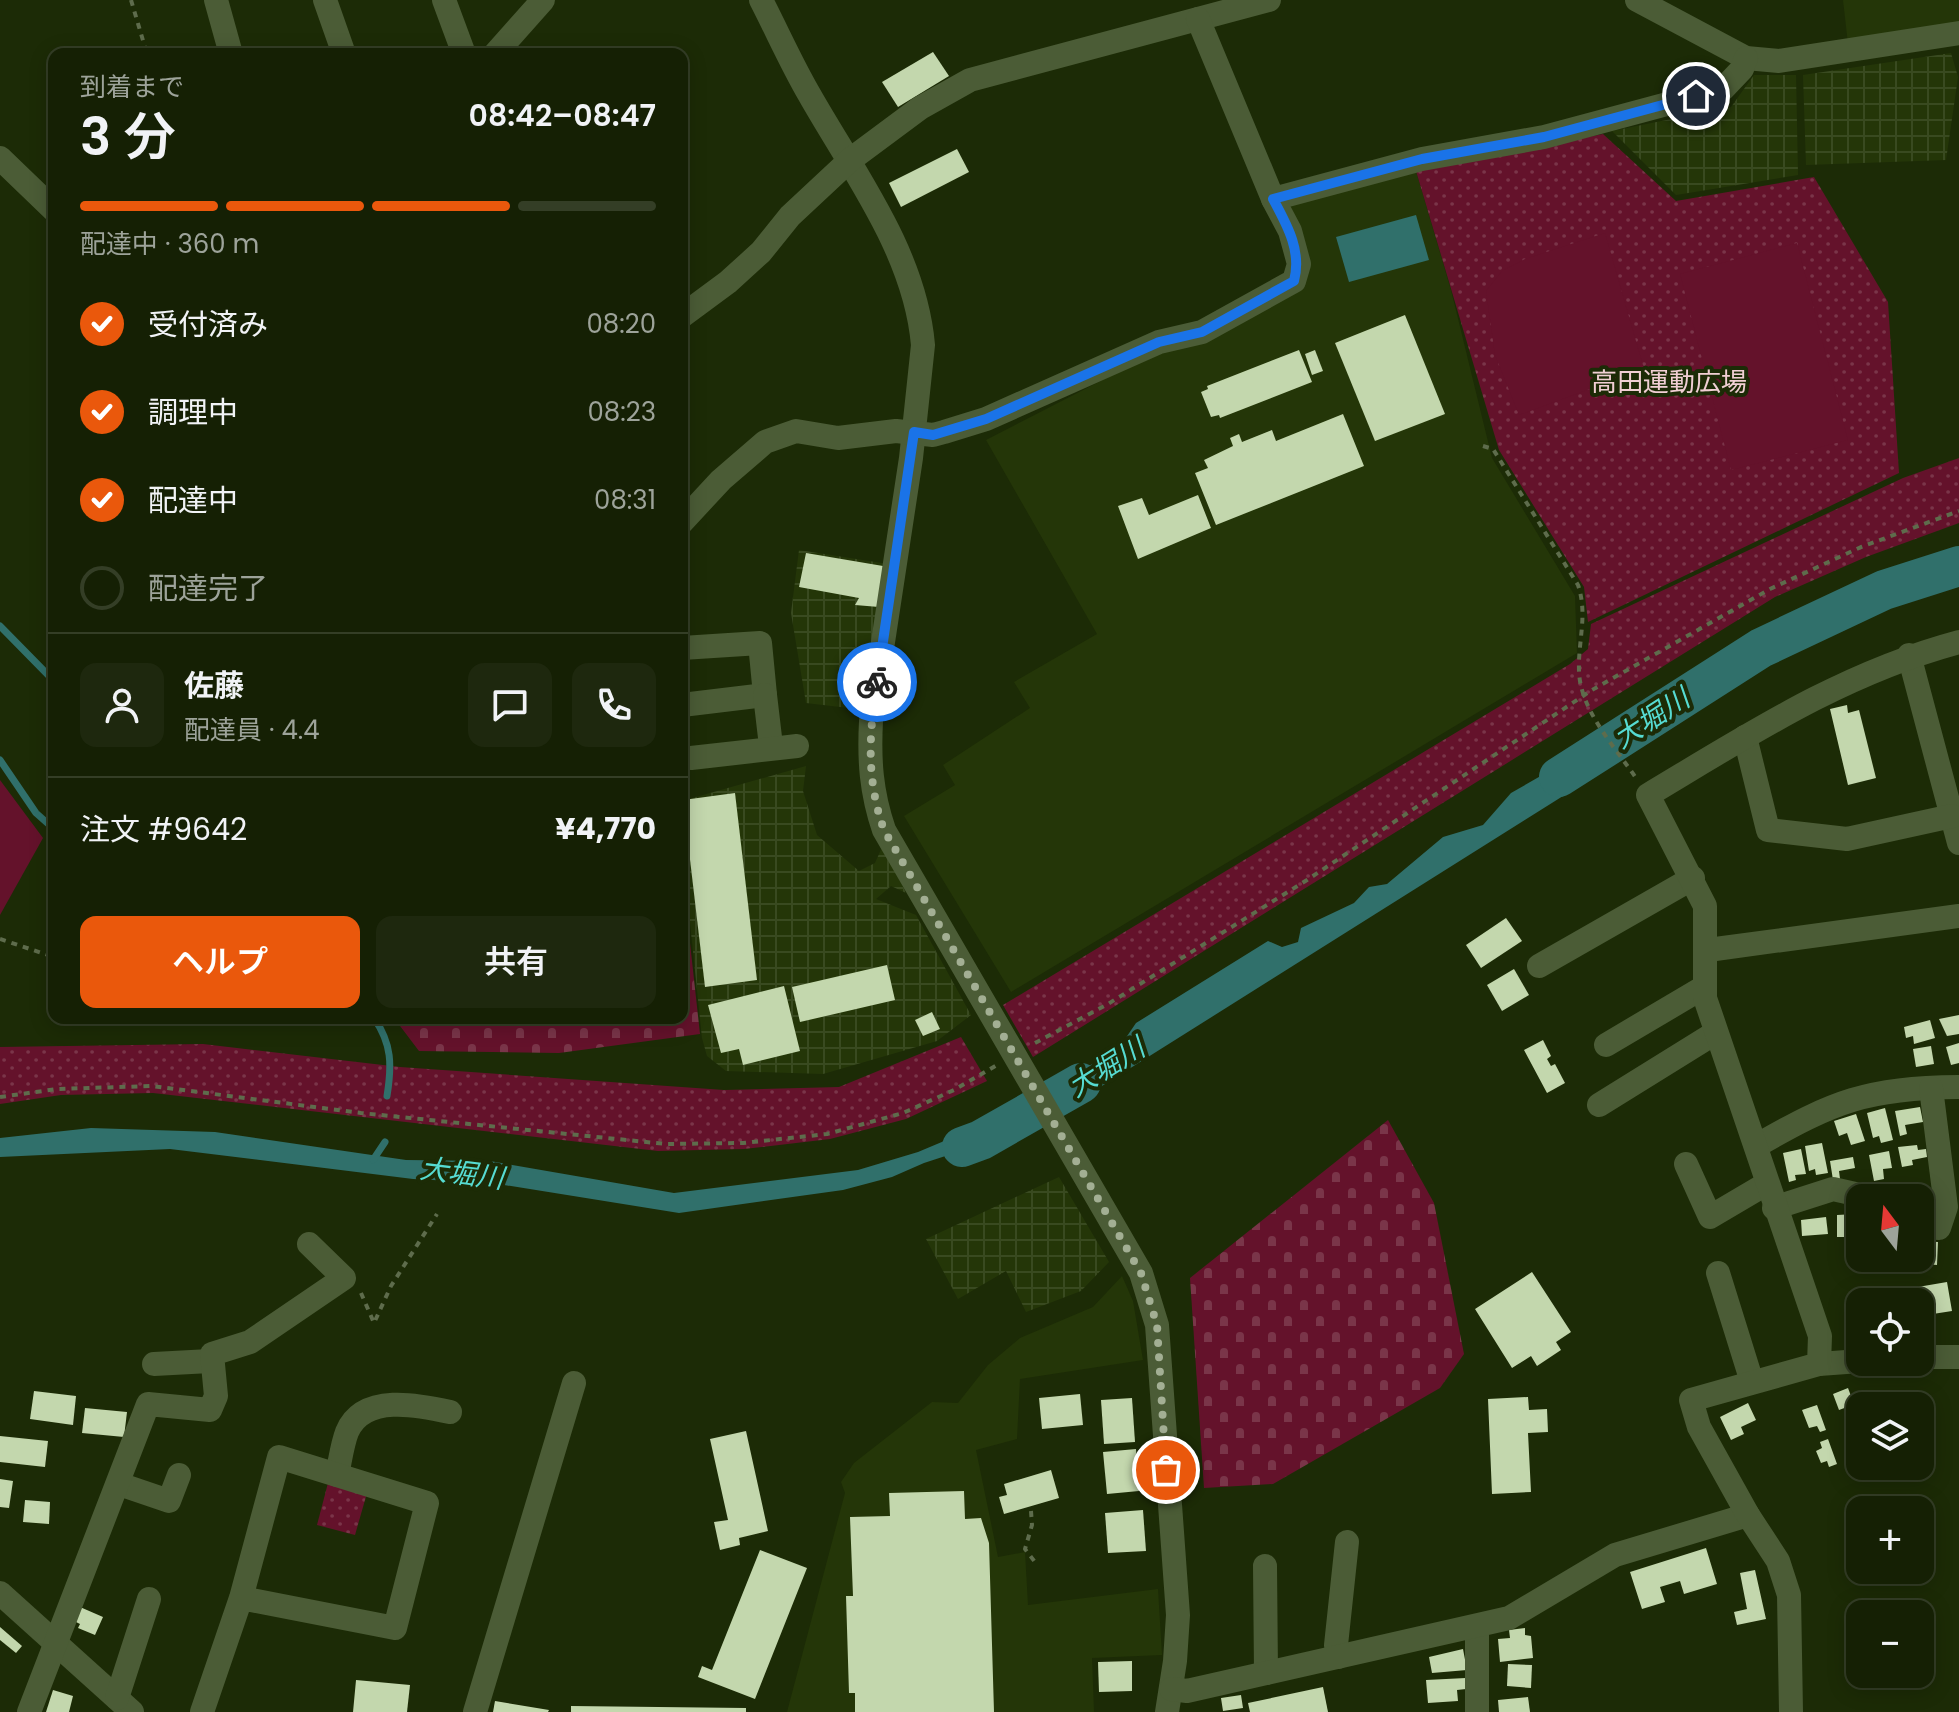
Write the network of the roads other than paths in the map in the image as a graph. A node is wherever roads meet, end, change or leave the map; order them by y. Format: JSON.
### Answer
{"nodes":[{"id":1,"x":216,"y":0,"type":"edge"},
{"id":2,"x":325,"y":0,"type":"edge"},
{"id":3,"x":444,"y":0,"type":"edge"},
{"id":4,"x":543,"y":0,"type":"edge"},
{"id":5,"x":761,"y":0,"type":"edge"},
{"id":6,"x":1269,"y":0,"type":"edge"},
{"id":7,"x":1637,"y":0,"type":"edge"},
{"id":8,"x":1198,"y":19,"type":"junction"},
{"id":9,"x":1959,"y":33,"type":"edge"},
{"id":10,"x":229,"y":48,"type":"edge"},
{"id":11,"x":342,"y":48,"type":"edge"},
{"id":12,"x":462,"y":48,"type":"edge"},
{"id":13,"x":500,"y":48,"type":"edge"},
{"id":14,"x":1746,"y":58,"type":"junction"},
{"id":15,"x":0,"y":158,"type":"edge"},
{"id":16,"x":850,"y":160,"type":"junction"},
{"id":17,"x":1273,"y":199,"type":"junction"},
{"id":18,"x":48,"y":204,"type":"edge"},
{"id":19,"x":688,"y":311,"type":"edge"},
{"id":20,"x":914,"y":432,"type":"junction"},
{"id":21,"x":688,"y":516,"type":"edge"},
{"id":22,"x":1959,"y":642,"type":"edge"},
{"id":23,"x":688,"y":648,"type":"edge"},
{"id":24,"x":1909,"y":655,"type":"junction"},
{"id":25,"x":765,"y":695,"type":"junction"},
{"id":26,"x":688,"y":704,"type":"edge"},
{"id":27,"x":1745,"y":737,"type":"junction"},
{"id":28,"x":771,"y":746,"type":"junction"},
{"id":29,"x":797,"y":746,"type":"dead end"},
{"id":30,"x":691,"y":758,"type":"dead end"},
{"id":31,"x":1950,"y":761,"type":"edge"},
{"id":32,"x":1952,"y":816,"type":"junction"},
{"id":33,"x":1959,"y":843,"type":"edge"},
{"id":34,"x":1693,"y":878,"type":"junction"},
{"id":35,"x":1959,"y":916,"type":"edge"},
{"id":36,"x":1708,"y":950,"type":"junction"},
{"id":37,"x":1539,"y":966,"type":"dead end"},
{"id":38,"x":1704,"y":987,"type":"junction"},
{"id":39,"x":1715,"y":1033,"type":"junction"},
{"id":40,"x":1606,"y":1045,"type":"dead end"},
{"id":41,"x":1959,"y":1087,"type":"edge"},
{"id":42,"x":1931,"y":1088,"type":"junction"},
{"id":43,"x":1599,"y":1105,"type":"dead end"},
{"id":44,"x":1756,"y":1146,"type":"junction"},
{"id":45,"x":1686,"y":1164,"type":"dead end"},
{"id":46,"x":1766,"y":1184,"type":"junction"},
{"id":47,"x":1846,"y":1192,"type":"edge"},
{"id":48,"x":1774,"y":1208,"type":"junction"},
{"id":49,"x":1934,"y":1228,"type":"edge"},
{"id":50,"x":309,"y":1244,"type":"dead end"},
{"id":51,"x":1718,"y":1273,"type":"dead end"},
{"id":52,"x":1934,"y":1357,"type":"edge"},
{"id":53,"x":1959,"y":1357,"type":"edge"},
{"id":54,"x":210,"y":1361,"type":"junction"},
{"id":55,"x":1846,"y":1362,"type":"edge"},
{"id":56,"x":154,"y":1364,"type":"dead end"},
{"id":57,"x":1819,"y":1364,"type":"junction"},
{"id":58,"x":1752,"y":1382,"type":"junction"},
{"id":59,"x":574,"y":1383,"type":"dead end"},
{"id":60,"x":450,"y":1412,"type":"dead end"},
{"id":61,"x":179,"y":1475,"type":"dead end"},
{"id":62,"x":337,"y":1475,"type":"junction"},
{"id":63,"x":119,"y":1484,"type":"junction"},
{"id":64,"x":1748,"y":1515,"type":"junction"},
{"id":65,"x":1347,"y":1542,"type":"dead end"},
{"id":66,"x":1265,"y":1566,"type":"dead end"},
{"id":67,"x":0,"y":1593,"type":"edge"},
{"id":68,"x":241,"y":1598,"type":"junction"},
{"id":69,"x":149,"y":1599,"type":"dead end"},
{"id":70,"x":1477,"y":1628,"type":"junction"},
{"id":71,"x":56,"y":1643,"type":"junction"},
{"id":72,"x":1338,"y":1657,"type":"junction"},
{"id":73,"x":1266,"y":1673,"type":"junction"},
{"id":74,"x":1169,"y":1701,"type":"edge"},
{"id":75,"x":124,"y":1705,"type":"edge"},
{"id":76,"x":29,"y":1712,"type":"edge"},
{"id":77,"x":202,"y":1712,"type":"edge"},
{"id":78,"x":475,"y":1712,"type":"edge"},
{"id":79,"x":1477,"y":1712,"type":"edge"},
{"id":80,"x":1791,"y":1712,"type":"edge"}],
"edges":[{"from":1,"to":10,"type":"street"},
{"from":2,"to":11,"type":"street"},
{"from":3,"to":12,"type":"street"},
{"from":4,"to":13,"type":"street"},
{"from":5,"to":16,"type":"street"},
{"from":6,"to":8,"type":"street"},
{"from":7,"to":14,"type":"street"},
{"from":8,"to":16,"type":"street"},
{"from":8,"to":17,"type":"street"},
{"from":9,"to":14,"type":"street"},
{"from":14,"to":17,"type":"street"},
{"from":15,"to":18,"type":"street"},
{"from":16,"to":19,"type":"street"},
{"from":16,"to":20,"type":"street"},
{"from":17,"to":20,"type":"street"},
{"from":20,"to":21,"type":"street"},
{"from":20,"to":74,"type":"street"},
{"from":22,"to":24,"type":"street"},
{"from":23,"to":25,"type":"street"},
{"from":24,"to":27,"type":"street"},
{"from":24,"to":31,"type":"street"},
{"from":25,"to":26,"type":"street"},
{"from":25,"to":28,"type":"street"},
{"from":27,"to":32,"type":"street"},
{"from":27,"to":34,"type":"street"},
{"from":28,"to":29,"type":"street"},
{"from":28,"to":30,"type":"street"},
{"from":31,"to":32,"type":"street"},
{"from":32,"to":33,"type":"street"},
{"from":34,"to":36,"type":"street"},
{"from":34,"to":37,"type":"street"},
{"from":35,"to":36,"type":"street"},
{"from":36,"to":38,"type":"street"},
{"from":38,"to":39,"type":"street"},
{"from":38,"to":40,"type":"street"},
{"from":39,"to":43,"type":"street"},
{"from":39,"to":44,"type":"street"},
{"from":41,"to":42,"type":"street"},
{"from":42,"to":44,"type":"street"},
{"from":42,"to":49,"type":"street"},
{"from":44,"to":46,"type":"street"},
{"from":45,"to":46,"type":"street"},
{"from":46,"to":48,"type":"street"},
{"from":47,"to":48,"type":"street"},
{"from":48,"to":57,"type":"street"},
{"from":50,"to":54,"type":"street"},
{"from":51,"to":58,"type":"street"},
{"from":52,"to":53,"type":"street"},
{"from":54,"to":56,"type":"street"},
{"from":54,"to":63,"type":"street"},
{"from":55,"to":57,"type":"street"},
{"from":57,"to":58,"type":"street"},
{"from":58,"to":64,"type":"street"},
{"from":59,"to":78,"type":"street"},
{"from":60,"to":62,"type":"street"},
{"from":61,"to":63,"type":"street"},
{"from":62,"to":68,"type":"street"},
{"from":62,"to":68,"type":"street"},
{"from":63,"to":71,"type":"street"},
{"from":64,"to":70,"type":"street"},
{"from":64,"to":80,"type":"street"},
{"from":65,"to":72,"type":"street"},
{"from":66,"to":73,"type":"street"},
{"from":67,"to":71,"type":"street"},
{"from":68,"to":77,"type":"street"},
{"from":69,"to":75,"type":"street"},
{"from":70,"to":72,"type":"street"},
{"from":70,"to":79,"type":"street"},
{"from":71,"to":75,"type":"street"},
{"from":71,"to":76,"type":"street"},
{"from":72,"to":73,"type":"street"},
{"from":73,"to":74,"type":"street"}]}
